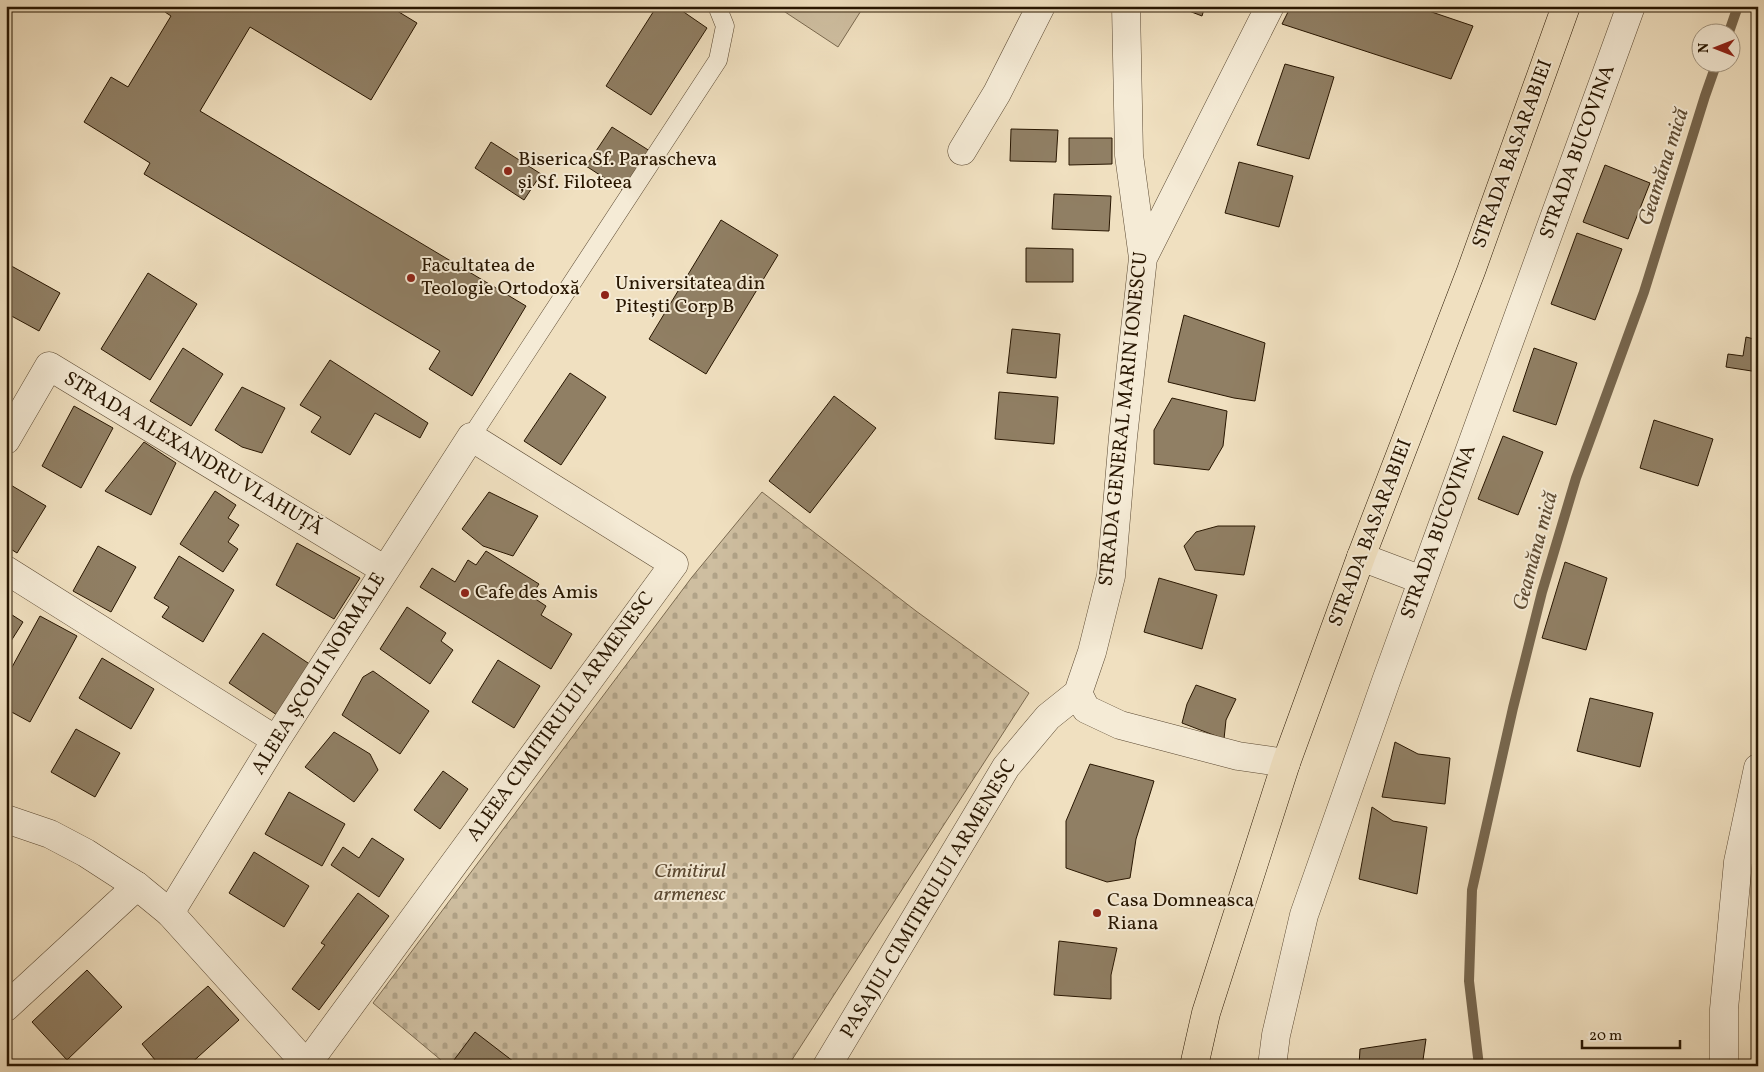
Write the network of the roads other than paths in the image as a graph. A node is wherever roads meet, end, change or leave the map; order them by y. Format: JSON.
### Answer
{"nodes":[{"id":1,"x":718,"y":6,"type":"edge"},
{"id":2,"x":1041,"y":6,"type":"edge"},
{"id":3,"x":1126,"y":6,"type":"edge"},
{"id":4,"x":1270,"y":6,"type":"edge"},
{"id":5,"x":1566,"y":6,"type":"edge"},
{"id":6,"x":1631,"y":6,"type":"edge"},
{"id":7,"x":962,"y":151,"type":"dead end"},
{"id":8,"x":1143,"y":258,"type":"junction"},
{"id":9,"x":471,"y":437,"type":"junction"},
{"id":10,"x":6,"y":440,"type":"edge"},
{"id":11,"x":1361,"y":557,"type":"junction"},
{"id":12,"x":6,"y":570,"type":"edge"},
{"id":13,"x":384,"y":570,"type":"junction"},
{"id":14,"x":1422,"y":580,"type":"junction"},
{"id":15,"x":1078,"y":693,"type":"junction"},
{"id":16,"x":276,"y":740,"type":"junction"},
{"id":17,"x":1286,"y":763,"type":"junction"},
{"id":18,"x":1758,"y":768,"type":"edge"},
{"id":19,"x":6,"y":819,"type":"edge"},
{"id":20,"x":137,"y":886,"type":"junction"},
{"id":21,"x":170,"y":913,"type":"junction"},
{"id":22,"x":6,"y":1007,"type":"edge"},
{"id":23,"x":308,"y":1065,"type":"edge"},
{"id":24,"x":827,"y":1066,"type":"edge"},
{"id":25,"x":1194,"y":1066,"type":"edge"},
{"id":26,"x":1272,"y":1066,"type":"edge"},
{"id":27,"x":1724,"y":1066,"type":"edge"}],
"edges":[{"from":1,"to":9,"type":"lane"},
{"from":2,"to":7,"type":"street"},
{"from":3,"to":8,"type":"street","name":"STRADA GENERAL MARIN IONESCU"},
{"from":4,"to":8,"type":"street"},
{"from":5,"to":11,"type":"main road","name":"STRADA BASARABIEI"},
{"from":6,"to":14,"type":"street","name":"STRADA BUCOVINA"},
{"from":8,"to":15,"type":"street","name":"STRADA GENERAL MARIN IONESCU"},
{"from":9,"to":13,"type":"street","name":"ALEEA ȘCOLII NORMALE"},
{"from":9,"to":23,"type":"street","name":"ALEEA CIMITIRULUI ARMENESC"},
{"from":10,"to":13,"type":"street","name":"STRADA ALEXANDRU VLAHUȚĂ"},
{"from":11,"to":14,"type":"street"},
{"from":11,"to":17,"type":"main road","name":"STRADA BASARABIEI"},
{"from":12,"to":16,"type":"street"},
{"from":13,"to":16,"type":"street","name":"ALEEA ȘCOLII NORMALE"},
{"from":14,"to":26,"type":"street","name":"STRADA BUCOVINA"},
{"from":15,"to":17,"type":"street"},
{"from":15,"to":24,"type":"street","name":"PASAJUL CIMITIRULUI ARMENESC"},
{"from":16,"to":21,"type":"street","name":"ALEEA ȘCOLII NORMALE"},
{"from":17,"to":25,"type":"main road","name":"STRADA BASARABIEI"},
{"from":18,"to":27,"type":"street"},
{"from":19,"to":20,"type":"street"},
{"from":20,"to":21,"type":"street"},
{"from":20,"to":22,"type":"street"},
{"from":21,"to":23,"type":"street"}]}
